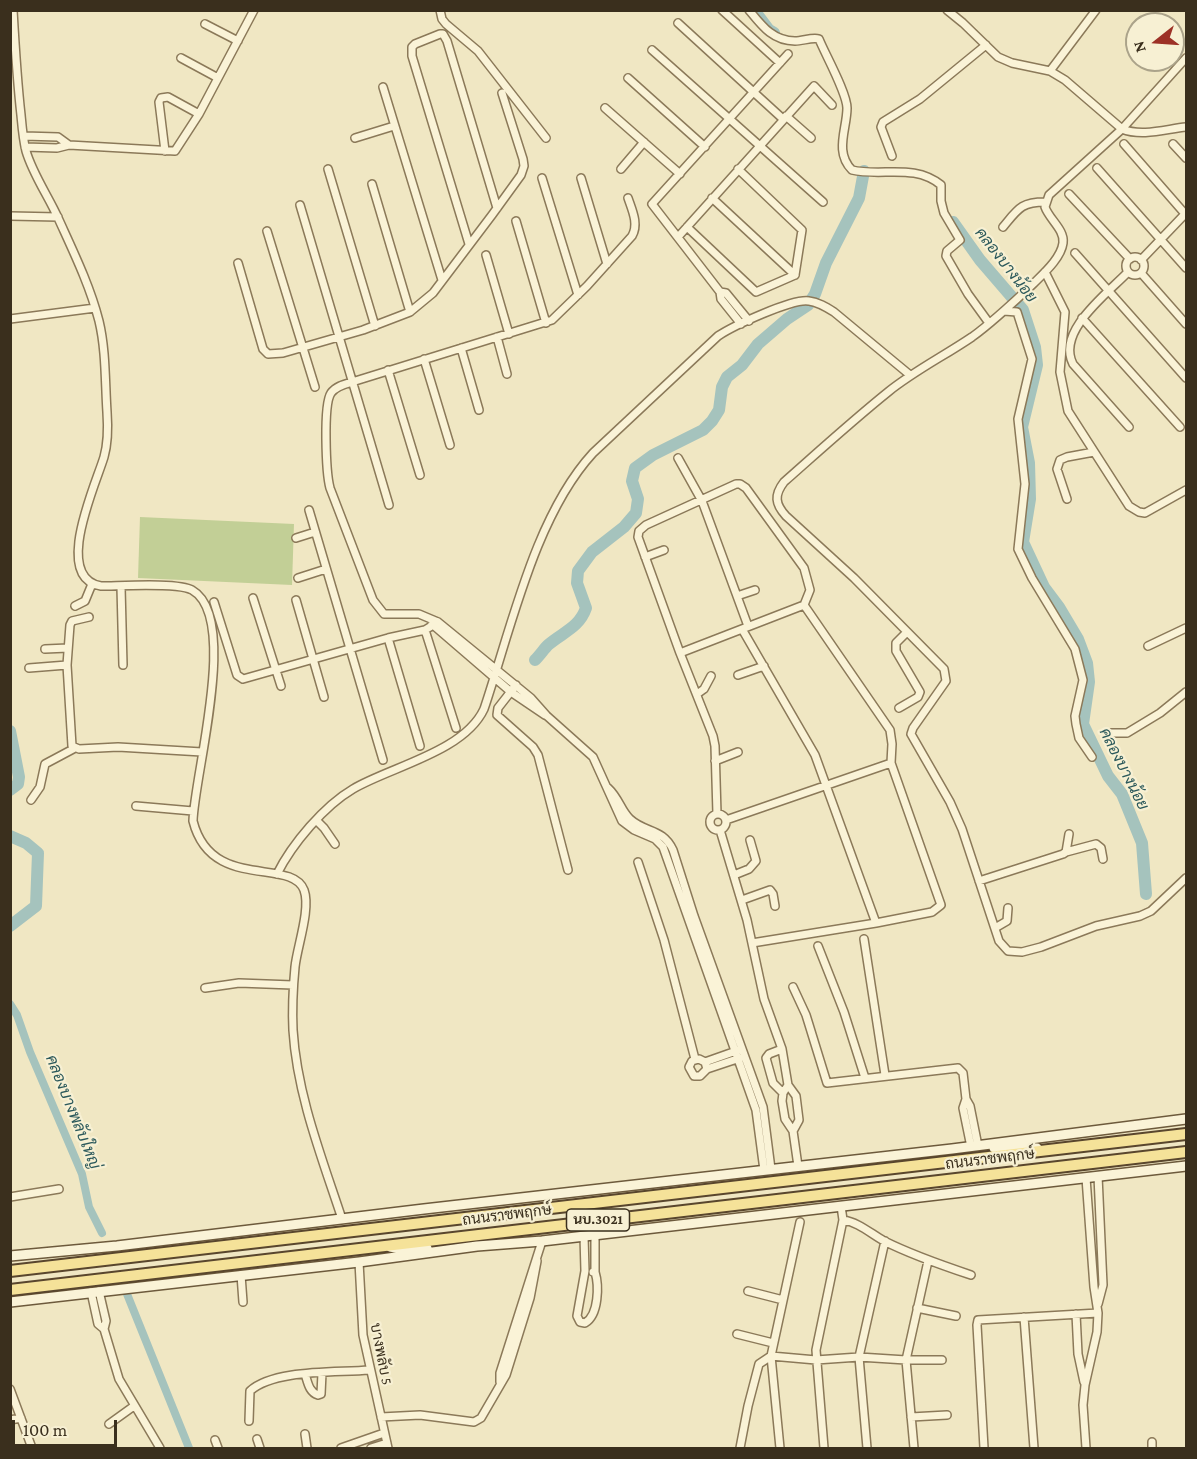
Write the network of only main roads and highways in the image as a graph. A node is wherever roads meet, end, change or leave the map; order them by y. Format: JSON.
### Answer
{"nodes":[{"id":1,"x":1186,"y":1119,"type":"edge"},
{"id":2,"x":1186,"y":1134,"type":"edge"},
{"id":3,"x":972,"y":1147,"type":"junction"},
{"id":4,"x":1054,"y":1150,"type":"junction"},
{"id":5,"x":1186,"y":1152,"type":"edge"},
{"id":6,"x":1186,"y":1166,"type":"edge"},
{"id":7,"x":148,"y":1243,"type":"junction"},
{"id":8,"x":383,"y":1245,"type":"junction"},
{"id":9,"x":477,"y":1246,"type":"junction"},
{"id":10,"x":10,"y":1256,"type":"edge"},
{"id":11,"x":82,"y":1264,"type":"junction"},
{"id":12,"x":10,"y":1271,"type":"edge"},
{"id":13,"x":153,"y":1274,"type":"junction"},
{"id":14,"x":10,"y":1290,"type":"edge"},
{"id":15,"x":99,"y":1291,"type":"junction"},
{"id":16,"x":10,"y":1302,"type":"edge"}],
"edges":[{"from":1,"to":3,"type":"main road","name":"ถนนราชพฤกษ์","number":"นบ.3021"},
{"from":2,"to":4,"type":"main road","name":"ถนนราชพฤกษ์","number":"นบ.3021"},
{"from":3,"to":4,"type":"main road"},
{"from":3,"to":7,"type":"main road","name":"ถนนราชพฤกษ์","number":"นบ.3021"},
{"from":4,"to":11,"type":"main road","name":"ถนนราชพฤกษ์","number":"นบ.3021"},
{"from":5,"to":8,"type":"main road","name":"ถนนราชพฤกษ์","number":"นบ.3021"},
{"from":6,"to":9,"type":"main road","name":"ถนนราชพฤกษ์","number":"นบ.3021"},
{"from":7,"to":10,"type":"main road","name":"ถนนราชพฤกษ์","number":"นบ.3021"},
{"from":7,"to":11,"type":"main road"},
{"from":8,"to":9,"type":"main road"},
{"from":8,"to":13,"type":"main road","name":"ถนนราชพฤกษ์","number":"นบ.3021"},
{"from":9,"to":15,"type":"main road","name":"ถนนราชพฤกษ์","number":"นบ.3021"},
{"from":11,"to":12,"type":"main road","name":"ถนนราชพฤกษ์","number":"นบ.3021"},
{"from":13,"to":14,"type":"main road","name":"ถนนราชพฤกษ์","number":"นบ.3021"},
{"from":13,"to":15,"type":"main road"},
{"from":15,"to":16,"type":"main road","name":"ถนนราชพฤกษ์","number":"นบ.3021"}]}
